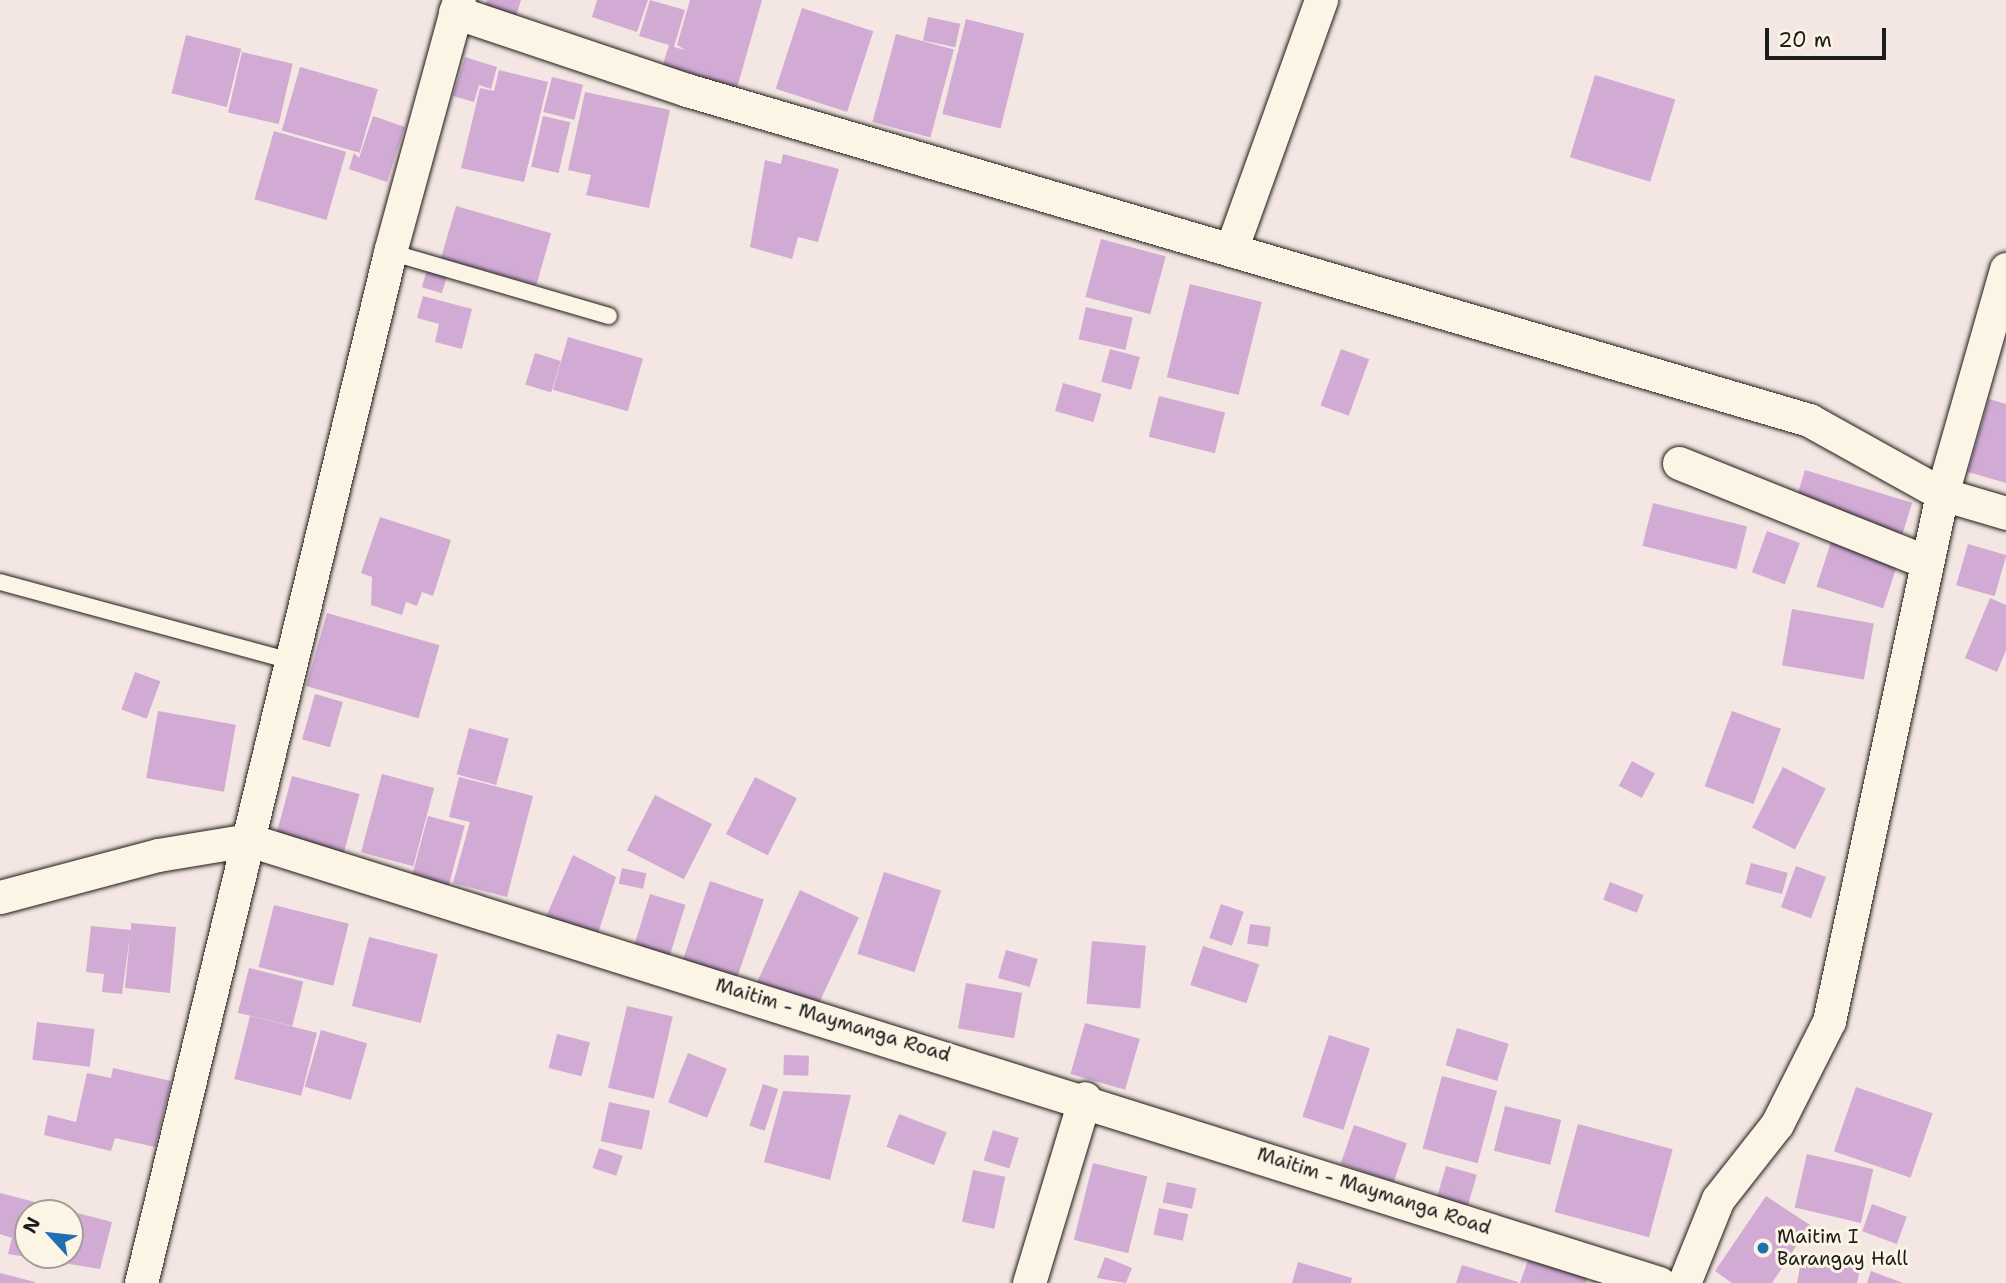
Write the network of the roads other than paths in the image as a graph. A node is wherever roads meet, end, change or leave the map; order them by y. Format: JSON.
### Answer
{"nodes":[{"id":1,"x":1321,"y":0,"type":"edge"},
{"id":2,"x":457,"y":6,"type":"edge"},
{"id":3,"x":1231,"y":250,"type":"junction"},
{"id":4,"x":390,"y":252,"type":"junction"},
{"id":5,"x":2006,"y":269,"type":"edge"},
{"id":6,"x":609,"y":316,"type":"dead end"},
{"id":7,"x":1679,"y":463,"type":"dead end"},
{"id":8,"x":1942,"y":494,"type":"junction"},
{"id":9,"x":2006,"y":513,"type":"edge"},
{"id":10,"x":1927,"y":562,"type":"junction"},
{"id":11,"x":0,"y":582,"type":"edge"},
{"id":12,"x":291,"y":661,"type":"junction"},
{"id":13,"x":249,"y":840,"type":"junction"},
{"id":14,"x":0,"y":897,"type":"edge"},
{"id":15,"x":1085,"y":1098,"type":"junction"},
{"id":16,"x":141,"y":1283,"type":"edge"},
{"id":17,"x":1029,"y":1283,"type":"edge"},
{"id":18,"x":1659,"y":1283,"type":"edge"},
{"id":19,"x":1684,"y":1283,"type":"edge"}],
"edges":[{"from":1,"to":3,"type":"street"},
{"from":2,"to":3,"type":"street"},
{"from":2,"to":4,"type":"street"},
{"from":3,"to":8,"type":"street"},
{"from":4,"to":6,"type":"lane"},
{"from":4,"to":12,"type":"street"},
{"from":5,"to":8,"type":"street"},
{"from":7,"to":10,"type":"street"},
{"from":8,"to":9,"type":"street"},
{"from":8,"to":10,"type":"street"},
{"from":10,"to":19,"type":"street"},
{"from":11,"to":12,"type":"lane"},
{"from":12,"to":13,"type":"street"},
{"from":13,"to":14,"type":"street","name":"Maitim - Maymanga Road"},
{"from":13,"to":15,"type":"street","name":"Maitim - Maymanga Road"},
{"from":13,"to":16,"type":"street"},
{"from":15,"to":17,"type":"street"},
{"from":15,"to":18,"type":"street","name":"Maitim - Maymanga Road"}]}
